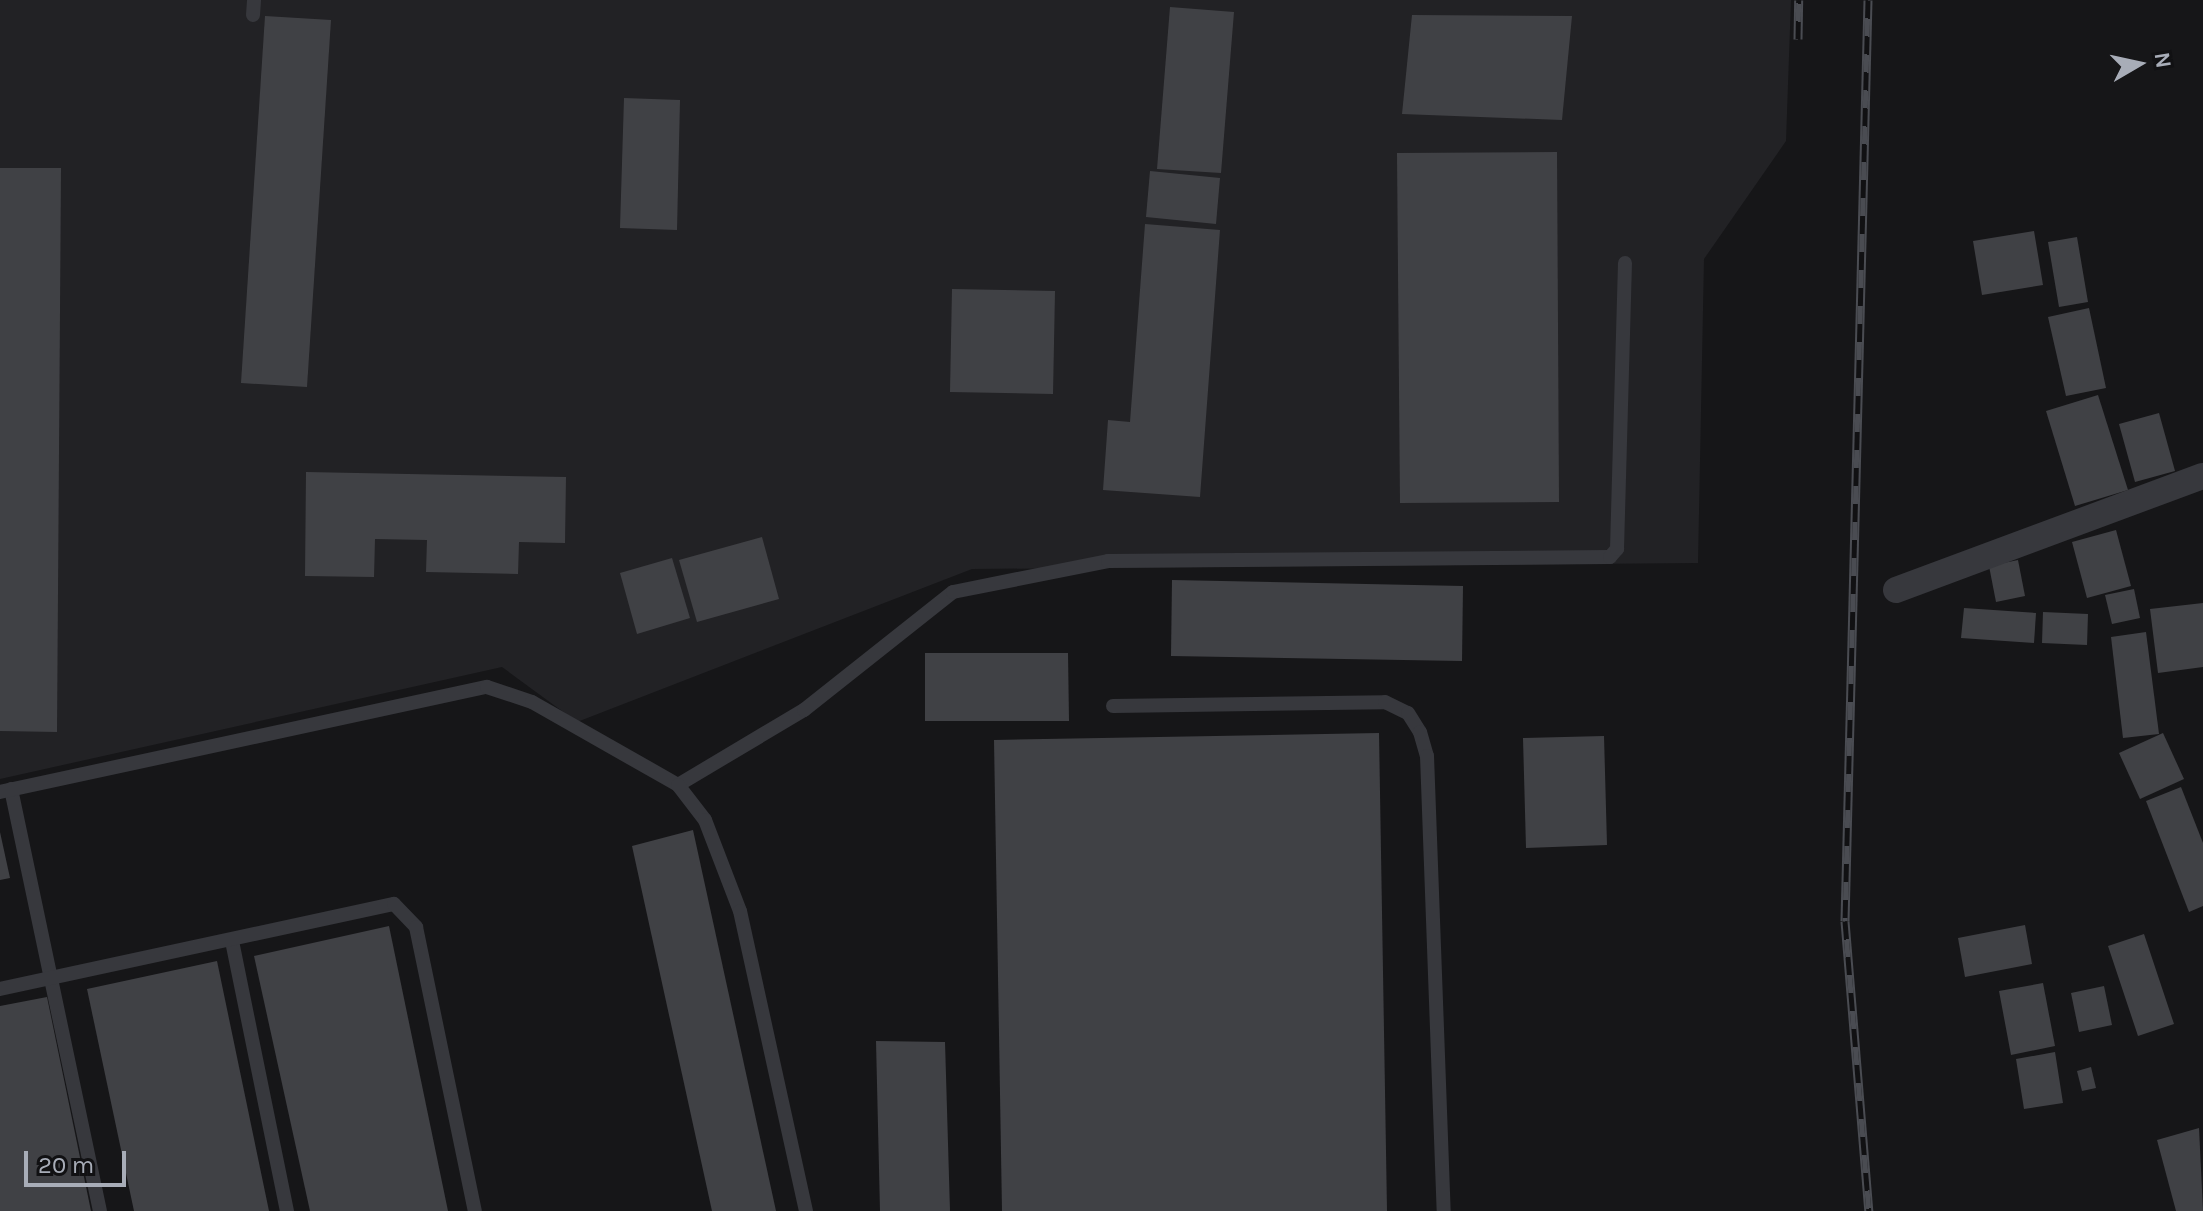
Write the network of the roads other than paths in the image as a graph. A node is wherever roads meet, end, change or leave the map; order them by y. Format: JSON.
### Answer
{"nodes":[{"id":1,"x":1625,"y":263,"type":"dead end"},
{"id":2,"x":2203,"y":476,"type":"edge"},
{"id":3,"x":1896,"y":590,"type":"dead end"},
{"id":4,"x":1113,"y":706,"type":"dead end"},
{"id":5,"x":678,"y":785,"type":"junction"},
{"id":6,"x":6,"y":791,"type":"edge"},
{"id":7,"x":232,"y":941,"type":"junction"},
{"id":8,"x":52,"y":979,"type":"junction"},
{"id":9,"x":0,"y":989,"type":"edge"},
{"id":10,"x":100,"y":1211,"type":"edge"},
{"id":11,"x":287,"y":1211,"type":"edge"},
{"id":12,"x":475,"y":1211,"type":"edge"},
{"id":13,"x":806,"y":1211,"type":"edge"},
{"id":14,"x":1444,"y":1211,"type":"edge"}],
"edges":[{"from":1,"to":5,"type":"lane"},
{"from":2,"to":3,"type":"street"},
{"from":4,"to":14,"type":"lane"},
{"from":5,"to":6,"type":"lane"},
{"from":5,"to":13,"type":"lane"},
{"from":6,"to":8,"type":"lane"},
{"from":7,"to":8,"type":"lane"},
{"from":7,"to":11,"type":"lane"},
{"from":7,"to":12,"type":"lane"},
{"from":8,"to":9,"type":"lane"},
{"from":8,"to":10,"type":"lane"}]}
